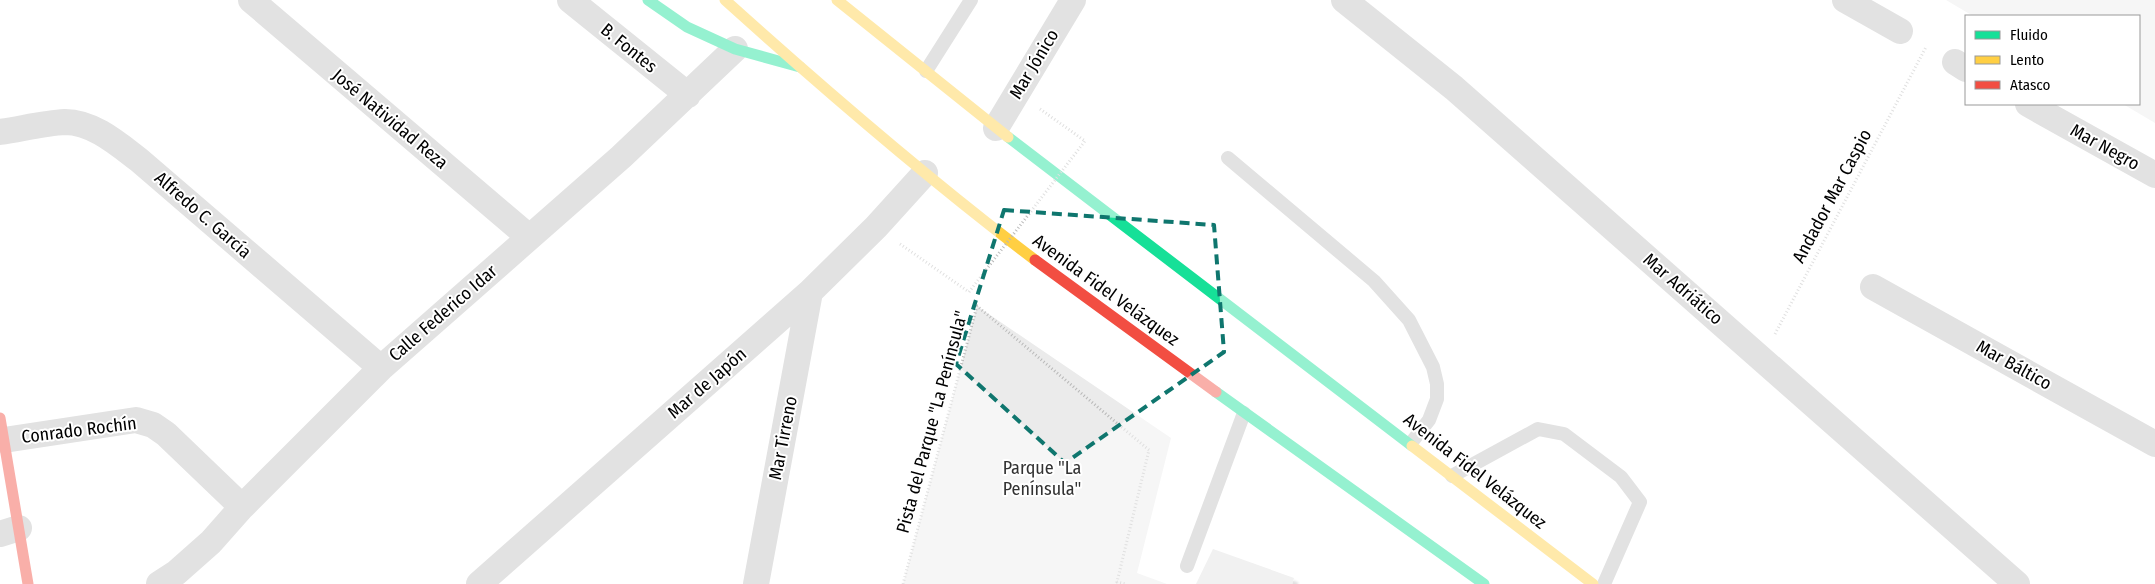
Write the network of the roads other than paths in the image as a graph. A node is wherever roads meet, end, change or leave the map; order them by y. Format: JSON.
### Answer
{"nodes":[{"id":1,"x":252,"y":0,"type":"edge"},
{"id":2,"x":570,"y":0,"type":"edge"},
{"id":3,"x":648,"y":0,"type":"edge"},
{"id":4,"x":726,"y":0,"type":"edge"},
{"id":5,"x":837,"y":0,"type":"edge"},
{"id":6,"x":971,"y":0,"type":"edge"},
{"id":7,"x":1072,"y":0,"type":"edge"},
{"id":8,"x":1344,"y":0,"type":"edge"},
{"id":9,"x":1845,"y":0,"type":"edge"},
{"id":10,"x":1900,"y":31,"type":"road end"},
{"id":11,"x":735,"y":49,"type":"junction"},
{"id":12,"x":800,"y":67,"type":"junction"},
{"id":13,"x":926,"y":71,"type":"junction"},
{"id":14,"x":688,"y":95,"type":"junction"},
{"id":15,"x":2030,"y":105,"type":"edge"},
{"id":16,"x":996,"y":128,"type":"junction"},
{"id":17,"x":0,"y":132,"type":"edge"},
{"id":18,"x":1228,"y":158,"type":"dead end"},
{"id":19,"x":925,"y":173,"type":"junction"},
{"id":20,"x":2155,"y":175,"type":"edge"},
{"id":21,"x":529,"y":237,"type":"junction"},
{"id":22,"x":1873,"y":286,"type":"dead end"},
{"id":23,"x":810,"y":292,"type":"junction"},
{"id":24,"x":381,"y":368,"type":"junction"},
{"id":25,"x":1244,"y":413,"type":"junction"},
{"id":26,"x":2,"y":429,"type":"edge"},
{"id":27,"x":1411,"y":443,"type":"junction"},
{"id":28,"x":2155,"y":444,"type":"edge"},
{"id":29,"x":1452,"y":476,"type":"junction"},
{"id":30,"x":242,"y":507,"type":"junction"},
{"id":31,"x":10,"y":531,"type":"edge"},
{"id":32,"x":1187,"y":566,"type":"dead end"},
{"id":33,"x":28,"y":584,"type":"edge"},
{"id":34,"x":159,"y":584,"type":"edge"},
{"id":35,"x":479,"y":584,"type":"edge"},
{"id":36,"x":756,"y":584,"type":"edge"},
{"id":37,"x":1484,"y":584,"type":"edge"},
{"id":38,"x":1593,"y":584,"type":"edge"},
{"id":39,"x":1604,"y":584,"type":"edge"},
{"id":40,"x":2017,"y":584,"type":"edge"}],
"edges":[{"from":1,"to":21,"type":"street","name":"José Natividad Reza"},
{"from":2,"to":14,"type":"street","name":"B. Fontes"},
{"from":3,"to":11,"type":"main road"},
{"from":4,"to":12,"type":"main road","name":"Avenida Fidel Velázquez"},
{"from":5,"to":13,"type":"main road","name":"Avenida Fidel Velázquez"},
{"from":6,"to":13,"type":"lane"},
{"from":7,"to":16,"type":"street","name":"Mar Jónico"},
{"from":8,"to":40,"type":"street","name":"Mar Adriático"},
{"from":9,"to":10,"type":"street"},
{"from":11,"to":12,"type":"main road"},
{"from":11,"to":14,"type":"street","name":"Calle Federico Idar"},
{"from":12,"to":19,"type":"main road","name":"Avenida Fidel Velázquez"},
{"from":13,"to":16,"type":"main road","name":"Avenida Fidel Velázquez"},
{"from":14,"to":21,"type":"street","name":"Calle Federico Idar"},
{"from":15,"to":20,"type":"street","name":"Mar Negro"},
{"from":16,"to":27,"type":"main road","name":"Avenida Fidel Velázquez"},
{"from":17,"to":24,"type":"street","name":"Alfredo C. García"},
{"from":18,"to":27,"type":"lane"},
{"from":19,"to":23,"type":"street","name":"Mar de Japón"},
{"from":19,"to":25,"type":"main road","name":"Avenida Fidel Velázquez"},
{"from":21,"to":24,"type":"street","name":"Calle Federico Idar"},
{"from":22,"to":28,"type":"street","name":"Mar Báltico"},
{"from":23,"to":35,"type":"street","name":"Mar de Japón"},
{"from":23,"to":36,"type":"street","name":"Mar Tirreno"},
{"from":24,"to":30,"type":"street","name":"Calle Federico Idar"},
{"from":25,"to":32,"type":"lane"},
{"from":25,"to":37,"type":"main road","name":"Avenida Fidel Velázquez"},
{"from":26,"to":30,"type":"street","name":"Conrado Rochín"},
{"from":26,"to":31,"type":"main road"},
{"from":27,"to":29,"type":"main road","name":"Avenida Fidel Velázquez"},
{"from":29,"to":38,"type":"main road","name":"Avenida Fidel Velázquez"},
{"from":29,"to":39,"type":"lane"},
{"from":30,"to":34,"type":"street","name":"Calle Federico Idar"},
{"from":31,"to":33,"type":"main road"}]}
